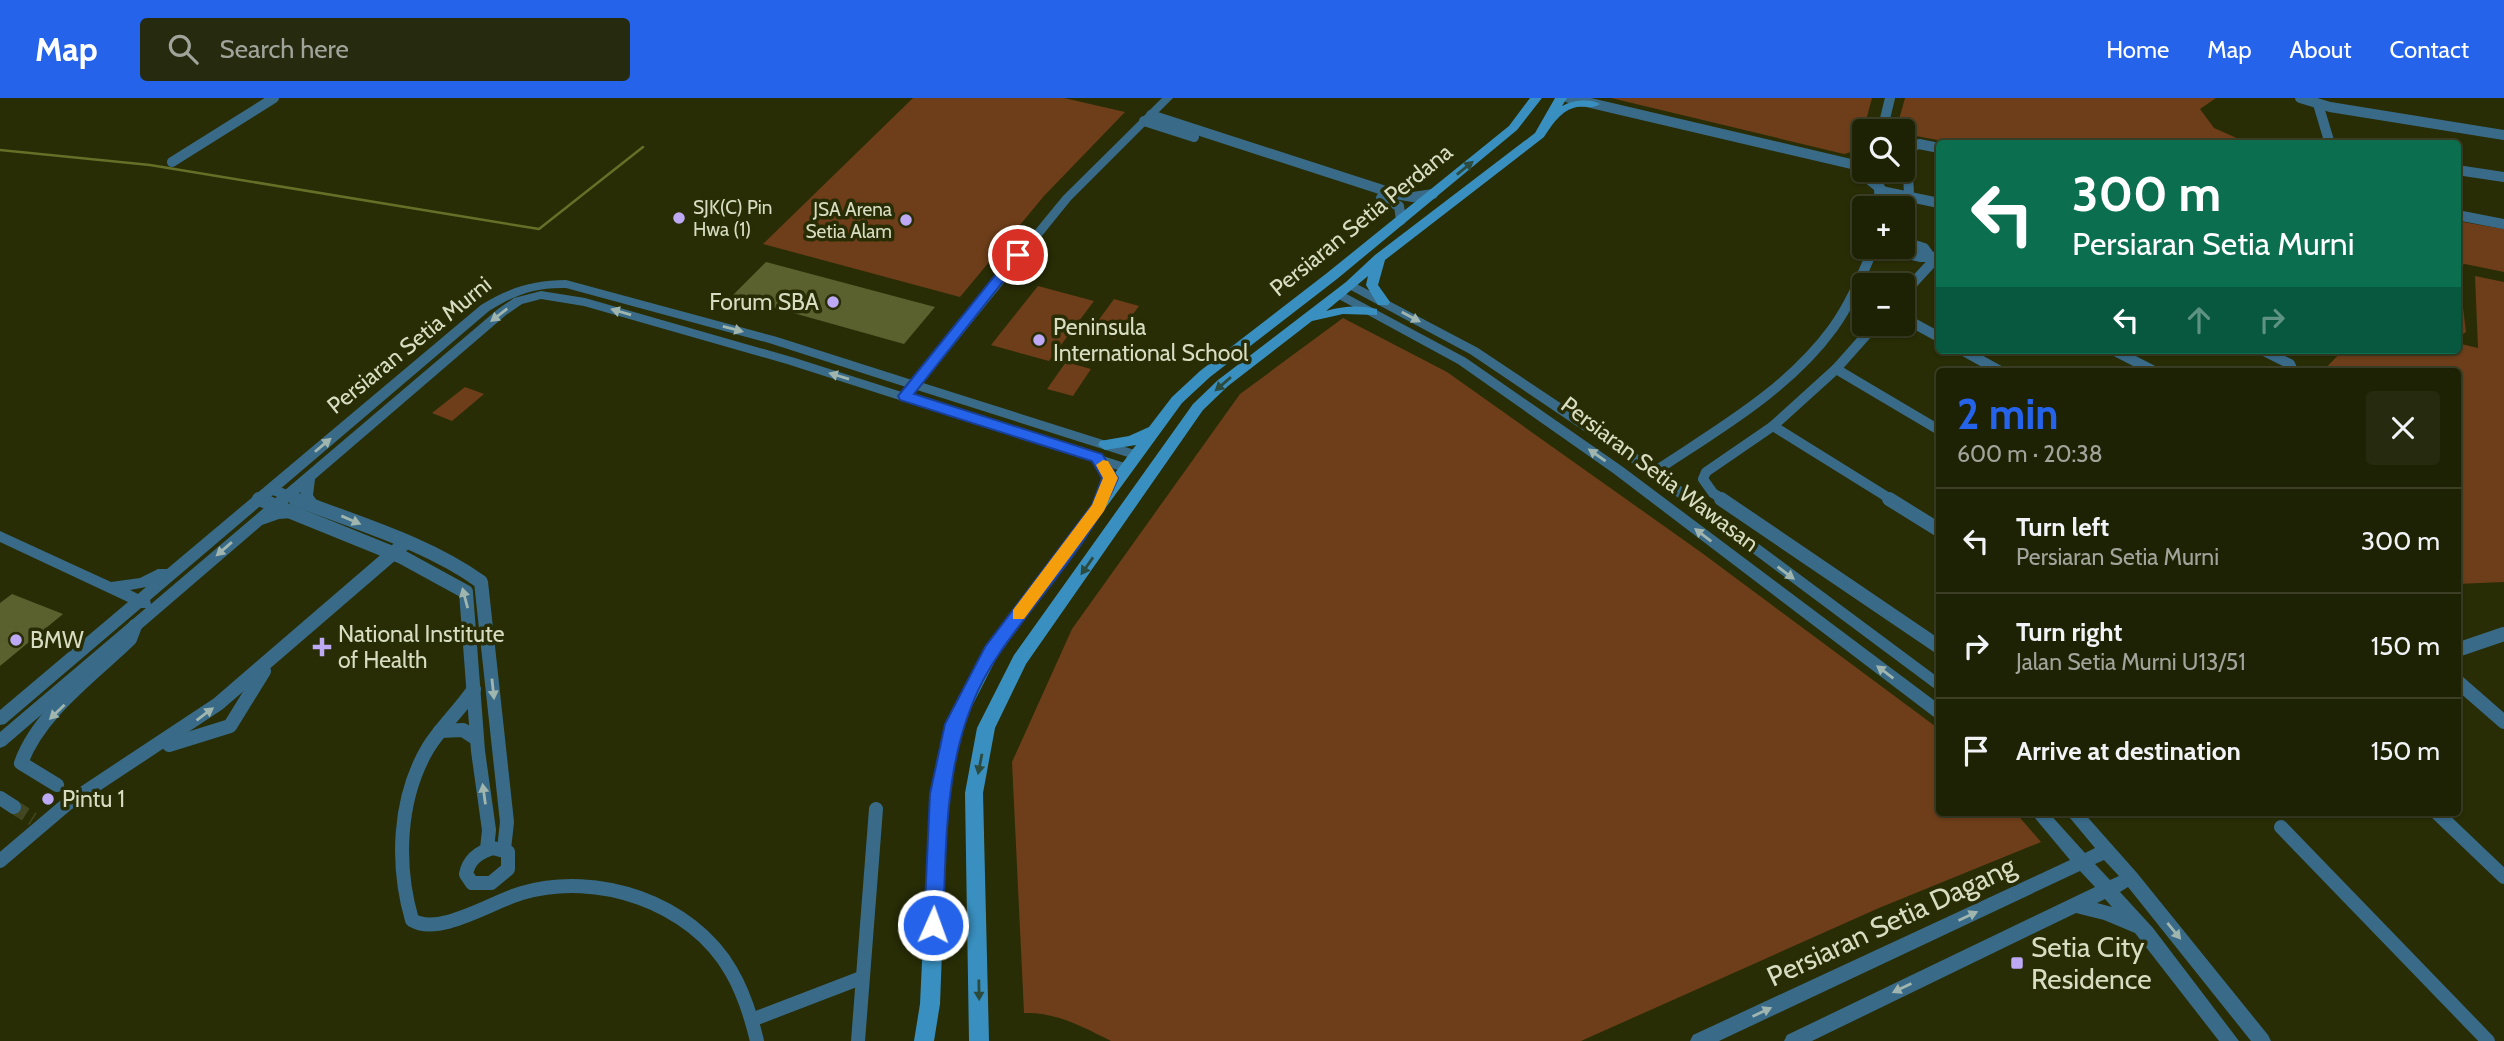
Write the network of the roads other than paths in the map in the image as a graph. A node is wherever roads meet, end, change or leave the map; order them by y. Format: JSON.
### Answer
{"nodes":[{"id":1,"x":274,"y":98,"type":"edge"},
{"id":2,"x":1168,"y":98,"type":"edge"},
{"id":3,"x":1536,"y":98,"type":"edge"},
{"id":4,"x":1560,"y":98,"type":"edge"},
{"id":5,"x":1569,"y":98,"type":"edge"},
{"id":6,"x":1581,"y":98,"type":"edge"},
{"id":7,"x":1890,"y":98,"type":"edge"},
{"id":8,"x":2300,"y":98,"type":"edge"},
{"id":9,"x":1594,"y":104,"type":"junction"},
{"id":10,"x":2318,"y":104,"type":"junction"},
{"id":11,"x":1148,"y":118,"type":"junction"},
{"id":12,"x":1884,"y":119,"type":"edge"},
{"id":13,"x":1548,"y":121,"type":"junction"},
{"id":14,"x":1516,"y":126,"type":"junction"},
{"id":15,"x":2504,"y":135,"type":"edge"},
{"id":16,"x":2329,"y":140,"type":"edge"},
{"id":17,"x":1936,"y":147,"type":"edge"},
{"id":18,"x":172,"y":162,"type":"dead end"},
{"id":19,"x":1849,"y":164,"type":"junction"},
{"id":20,"x":1852,"y":164,"type":"edge"},
{"id":21,"x":2461,"y":171,"type":"edge"},
{"id":22,"x":2504,"y":177,"type":"edge"},
{"id":23,"x":1879,"y":182,"type":"edge"},
{"id":24,"x":1881,"y":190,"type":"junction"},
{"id":25,"x":1433,"y":194,"type":"junction"},
{"id":26,"x":1881,"y":196,"type":"edge"},
{"id":27,"x":1905,"y":196,"type":"edge"},
{"id":28,"x":1909,"y":196,"type":"edge"},
{"id":29,"x":1915,"y":198,"type":"edge"},
{"id":30,"x":1936,"y":202,"type":"edge"},
{"id":31,"x":2461,"y":216,"type":"edge"},
{"id":32,"x":1401,"y":220,"type":"junction"},
{"id":33,"x":2504,"y":224,"type":"edge"},
{"id":34,"x":1915,"y":245,"type":"edge"},
{"id":35,"x":1915,"y":256,"type":"edge"},
{"id":36,"x":1936,"y":257,"type":"edge"},
{"id":37,"x":1380,"y":258,"type":"junction"},
{"id":38,"x":1353,"y":259,"type":"junction"},
{"id":39,"x":1870,"y":259,"type":"edge"},
{"id":40,"x":1915,"y":280,"type":"edge"},
{"id":41,"x":1342,"y":288,"type":"junction"},
{"id":42,"x":1383,"y":302,"type":"junction"},
{"id":43,"x":1297,"y":303,"type":"junction"},
{"id":44,"x":1372,"y":312,"type":"junction"},
{"id":45,"x":1915,"y":324,"type":"edge"},
{"id":46,"x":1297,"y":328,"type":"junction"},
{"id":47,"x":1936,"y":335,"type":"edge"},
{"id":48,"x":1865,"y":336,"type":"edge"},
{"id":49,"x":1969,"y":354,"type":"edge"},
{"id":50,"x":2121,"y":354,"type":"edge"},
{"id":51,"x":2270,"y":354,"type":"edge"},
{"id":52,"x":928,"y":367,"type":"junction"},
{"id":53,"x":1995,"y":368,"type":"edge"},
{"id":54,"x":2148,"y":368,"type":"edge"},
{"id":55,"x":2292,"y":368,"type":"edge"},
{"id":56,"x":1836,"y":369,"type":"junction"},
{"id":57,"x":887,"y":375,"type":"junction"},
{"id":58,"x":915,"y":383,"type":"junction"},
{"id":59,"x":948,"y":394,"type":"junction"},
{"id":60,"x":905,"y":396,"type":"junction"},
{"id":61,"x":1773,"y":426,"type":"junction"},
{"id":62,"x":1157,"y":427,"type":"junction"},
{"id":63,"x":1936,"y":428,"type":"edge"},
{"id":64,"x":1174,"y":442,"type":"junction"},
{"id":65,"x":1101,"y":451,"type":"junction"},
{"id":66,"x":1135,"y":462,"type":"junction"},
{"id":67,"x":1618,"y":470,"type":"junction"},
{"id":68,"x":1654,"y":472,"type":"junction"},
{"id":69,"x":309,"y":476,"type":"junction"},
{"id":70,"x":1703,"y":479,"type":"joint"},
{"id":71,"x":271,"y":489,"type":"junction"},
{"id":72,"x":287,"y":495,"type":"junction"},
{"id":73,"x":1135,"y":495,"type":"junction"},
{"id":74,"x":1652,"y":496,"type":"junction"},
{"id":75,"x":259,"y":499,"type":"junction"},
{"id":76,"x":312,"y":504,"type":"junction"},
{"id":77,"x":276,"y":505,"type":"junction"},
{"id":78,"x":1098,"y":507,"type":"junction"},
{"id":79,"x":299,"y":513,"type":"junction"},
{"id":80,"x":1936,"y":528,"type":"edge"},
{"id":81,"x":246,"y":530,"type":"junction"},
{"id":82,"x":0,"y":536,"type":"edge"},
{"id":83,"x":405,"y":543,"type":"junction"},
{"id":84,"x":392,"y":554,"type":"junction"},
{"id":85,"x":187,"y":560,"type":"junction"},
{"id":86,"x":111,"y":587,"type":"junction"},
{"id":87,"x":138,"y":600,"type":"junction"},
{"id":88,"x":155,"y":608,"type":"junction"},
{"id":89,"x":135,"y":626,"type":"junction"},
{"id":90,"x":2504,"y":634,"type":"edge"},
{"id":91,"x":88,"y":643,"type":"junction"},
{"id":92,"x":1936,"y":645,"type":"edge"},
{"id":93,"x":2461,"y":649,"type":"edge"},
{"id":94,"x":270,"y":663,"type":"junction"},
{"id":95,"x":1936,"y":684,"type":"edge"},
{"id":96,"x":2461,"y":684,"type":"edge"},
{"id":97,"x":474,"y":689,"type":"junction"},
{"id":98,"x":1936,"y":711,"type":"edge"},
{"id":99,"x":0,"y":719,"type":"edge"},
{"id":100,"x":2504,"y":722,"type":"edge"},
{"id":101,"x":440,"y":731,"type":"junction"},
{"id":102,"x":477,"y":739,"type":"junction"},
{"id":103,"x":0,"y":741,"type":"edge"},
{"id":104,"x":149,"y":753,"type":"junction"},
{"id":105,"x":67,"y":790,"type":"junction"},
{"id":106,"x":0,"y":798,"type":"edge"},
{"id":107,"x":14,"y":807,"type":"tunnel mouth"},
{"id":108,"x":876,"y":809,"type":"dead end"},
{"id":109,"x":2041,"y":816,"type":"edge"},
{"id":110,"x":2076,"y":816,"type":"edge"},
{"id":111,"x":2440,"y":816,"type":"edge"},
{"id":112,"x":2281,"y":827,"type":"dead end"},
{"id":113,"x":2062,"y":840,"type":"junction"},
{"id":114,"x":487,"y":849,"type":"junction"},
{"id":115,"x":503,"y":849,"type":"junction"},
{"id":116,"x":2106,"y":851,"type":"junction"},
{"id":117,"x":0,"y":861,"type":"edge"},
{"id":118,"x":2082,"y":862,"type":"junction"},
{"id":119,"x":2053,"y":876,"type":"junction"},
{"id":120,"x":2504,"y":877,"type":"edge"},
{"id":121,"x":2131,"y":878,"type":"junction"},
{"id":122,"x":2107,"y":889,"type":"junction"},
{"id":123,"x":2074,"y":905,"type":"junction"},
{"id":124,"x":2147,"y":934,"type":"junction"},
{"id":125,"x":861,"y":978,"type":"junction"},
{"id":126,"x":754,"y":1019,"type":"junction"},
{"id":127,"x":1799,"y":1040,"type":"edge"},
{"id":128,"x":757,"y":1041,"type":"edge"},
{"id":129,"x":858,"y":1041,"type":"edge"},
{"id":130,"x":924,"y":1041,"type":"edge"},
{"id":131,"x":979,"y":1041,"type":"edge"},
{"id":132,"x":1700,"y":1041,"type":"edge"},
{"id":133,"x":2230,"y":1041,"type":"edge"},
{"id":134,"x":2262,"y":1041,"type":"edge"},
{"id":135,"x":2488,"y":1041,"type":"edge"}],
"edges":[{"from":1,"to":18,"type":"street"},
{"from":2,"to":11,"type":"street"},
{"from":3,"to":14,"type":"main road","name":"Persiaran Setia Perdana"},
{"from":4,"to":13,"type":"main road","name":"Persiaran Setia Perdana"},
{"from":4,"to":14,"type":"main road"},
{"from":5,"to":9,"type":"street"},
{"from":6,"to":9,"type":"main road"},
{"from":7,"to":12,"type":"street"},
{"from":8,"to":10,"type":"street"},
{"from":9,"to":13,"type":"main road"},
{"from":9,"to":19,"type":"street"},
{"from":10,"to":15,"type":"street"},
{"from":10,"to":16,"type":"street"},
{"from":11,"to":25,"type":"street"},
{"from":11,"to":32,"type":"street"},
{"from":11,"to":52,"type":"street"},
{"from":13,"to":37,"type":"main road","name":"Persiaran Setia Perdana"},
{"from":25,"to":14,"type":"main road","name":"Persiaran Setia Perdana","one_way":true},
{"from":17,"to":28,"type":"street"},
{"from":19,"to":20,"type":"street"},
{"from":19,"to":24,"type":"street"},
{"from":21,"to":22,"type":"street"},
{"from":23,"to":24,"type":"street"},
{"from":24,"to":26,"type":"street"},
{"from":24,"to":27,"type":"street"},
{"from":25,"to":32,"type":"main road","name":"Persiaran Setia Perdana"},
{"from":29,"to":30,"type":"street"},
{"from":31,"to":33,"type":"street"},
{"from":32,"to":38,"type":"main road","name":"Persiaran Setia Perdana"},
{"from":34,"to":36,"type":"street"},
{"from":35,"to":36,"type":"street"},
{"from":36,"to":40,"type":"street"},
{"from":37,"to":41,"type":"main road","name":"Persiaran Setia Perdana"},
{"from":37,"to":42,"type":"main road"},
{"from":38,"to":41,"type":"main road"},
{"from":38,"to":43,"type":"main road","name":"Persiaran Setia Perdana"},
{"from":39,"to":68,"type":"street"},
{"from":41,"to":42,"type":"street","name":"Persiaran Setia Wawasan"},
{"from":41,"to":43,"type":"main road"},
{"from":41,"to":44,"type":"street","name":"Persiaran Setia Wawasan"},
{"from":41,"to":46,"type":"main road","name":"Persiaran Setia Perdana"},
{"from":42,"to":68,"type":"street","name":"Persiaran Setia Wawasan","one_way":true},
{"from":43,"to":62,"type":"main road","name":"Persiaran Setia Perdana"},
{"from":44,"to":46,"type":"main road"},
{"from":67,"to":44,"type":"street","name":"Persiaran Setia Wawasan","one_way":true},
{"from":45,"to":47,"type":"street"},
{"from":46,"to":64,"type":"main road","name":"Persiaran Setia Perdana","one_way":true},
{"from":48,"to":56,"type":"street"},
{"from":49,"to":53,"type":"street"},
{"from":50,"to":54,"type":"street"},
{"from":51,"to":55,"type":"street"},
{"from":52,"to":57,"type":"street"},
{"from":52,"to":58,"type":"street"},
{"from":52,"to":59,"type":"street"},
{"from":56,"to":61,"type":"street"},
{"from":56,"to":63,"type":"street"},
{"from":57,"to":58,"type":"street","name":"Persiaran Setia Murni"},
{"from":71,"to":57,"type":"street","name":"Persiaran Setia Murni","one_way":true},
{"from":58,"to":59,"type":"street","name":"Persiaran Setia Murni"},
{"from":58,"to":60,"type":"street"},
{"from":59,"to":65,"type":"street","name":"Persiaran Setia Murni"},
{"from":60,"to":65,"type":"street","name":"Persiaran Setia Murni"},
{"from":60,"to":69,"type":"street","name":"Persiaran Setia Murni","one_way":true},
{"from":61,"to":70,"type":"street"},
{"from":61,"to":80,"type":"street"},
{"from":62,"to":65,"type":"main road"},
{"from":62,"to":66,"type":"main road","name":"Persiaran Setia Perdana"},
{"from":64,"to":66,"type":"main road"},
{"from":64,"to":73,"type":"main road","name":"Persiaran Setia Perdana"},
{"from":65,"to":66,"type":"street","name":"Persiaran Setia Murni"},
{"from":65,"to":78,"type":"main road"},
{"from":66,"to":73,"type":"main road"},
{"from":66,"to":78,"type":"main road","name":"Persiaran Setia Perdana"},
{"from":67,"to":68,"type":"street"},
{"from":67,"to":74,"type":"street","name":"Persiaran Setia Wawasan"},
{"from":68,"to":74,"type":"street"},
{"from":68,"to":95,"type":"street","name":"Persiaran Setia Wawasan","one_way":true},
{"from":69,"to":72,"type":"street","name":"Persiaran Setia Murni"},
{"from":69,"to":76,"type":"street"},
{"from":70,"to":92,"type":"street"},
{"from":71,"to":72,"type":"street"},
{"from":71,"to":75,"type":"street","name":"Persiaran Setia Murni"},
{"from":72,"to":76,"type":"street"},
{"from":72,"to":77,"type":"street","name":"Persiaran Setia Murni"},
{"from":73,"to":131,"type":"main road","name":"Persiaran Setia Perdana","one_way":true},
{"from":98,"to":74,"type":"street","name":"Persiaran Setia Wawasan","one_way":true},
{"from":75,"to":77,"type":"street"},
{"from":75,"to":85,"type":"street","name":"Persiaran Setia Murni"},
{"from":76,"to":83,"type":"street","one_way":true},
{"from":77,"to":79,"type":"street"},
{"from":77,"to":81,"type":"street","name":"Persiaran Setia Murni"},
{"from":78,"to":130,"type":"main road","name":"Persiaran Setia Perdana"},
{"from":79,"to":81,"type":"street"},
{"from":79,"to":84,"type":"street"},
{"from":81,"to":88,"type":"street","name":"Persiaran Setia Murni","one_way":true},
{"from":82,"to":86,"type":"street"},
{"from":83,"to":84,"type":"street"},
{"from":83,"to":115,"type":"street","one_way":true},
{"from":84,"to":94,"type":"street"},
{"from":97,"to":84,"type":"street","one_way":true},
{"from":85,"to":86,"type":"street"},
{"from":85,"to":87,"type":"street","name":"Persiaran Setia Murni"},
{"from":86,"to":87,"type":"street"},
{"from":86,"to":91,"type":"street"},
{"from":87,"to":88,"type":"street"},
{"from":87,"to":91,"type":"street","name":"Persiaran Setia Murni"},
{"from":88,"to":89,"type":"street","name":"Persiaran Setia Murni"},
{"from":89,"to":103,"type":"street","name":"Persiaran Setia Murni"},
{"from":89,"to":105,"type":"street","one_way":true},
{"from":90,"to":93,"type":"street"},
{"from":91,"to":99,"type":"street","name":"Persiaran Setia Murni"},
{"from":104,"to":94,"type":"street","one_way":true},
{"from":94,"to":104,"type":"street"},
{"from":96,"to":100,"type":"street"},
{"from":97,"to":101,"type":"street"},
{"from":97,"to":102,"type":"street"},
{"from":101,"to":102,"type":"street"},
{"from":101,"to":126,"type":"street"},
{"from":114,"to":102,"type":"street","one_way":true},
{"from":104,"to":105,"type":"street"},
{"from":105,"to":117,"type":"street"},
{"from":106,"to":107,"type":"street"},
{"from":108,"to":125,"type":"street"},
{"from":109,"to":113,"type":"street"},
{"from":110,"to":116,"type":"street"},
{"from":111,"to":120,"type":"street"},
{"from":112,"to":135,"type":"street"},
{"from":113,"to":118,"type":"street"},
{"from":113,"to":119,"type":"street"},
{"from":114,"to":115,"type":"street"},
{"from":114,"to":115,"type":"street"},
{"from":116,"to":118,"type":"street","name":"Persiaran Setia Dagang"},
{"from":116,"to":121,"type":"street"},
{"from":118,"to":119,"type":"street","name":"Persiaran Setia Dagang"},
{"from":118,"to":122,"type":"street"},
{"from":132,"to":119,"type":"street","name":"Persiaran Setia Dagang","one_way":true},
{"from":121,"to":122,"type":"street"},
{"from":121,"to":134,"type":"street","one_way":true},
{"from":122,"to":123,"type":"street"},
{"from":122,"to":124,"type":"street"},
{"from":123,"to":124,"type":"street"},
{"from":123,"to":127,"type":"street","one_way":true},
{"from":124,"to":133,"type":"street"},
{"from":125,"to":126,"type":"street"},
{"from":125,"to":129,"type":"street"},
{"from":126,"to":128,"type":"street"}]}
